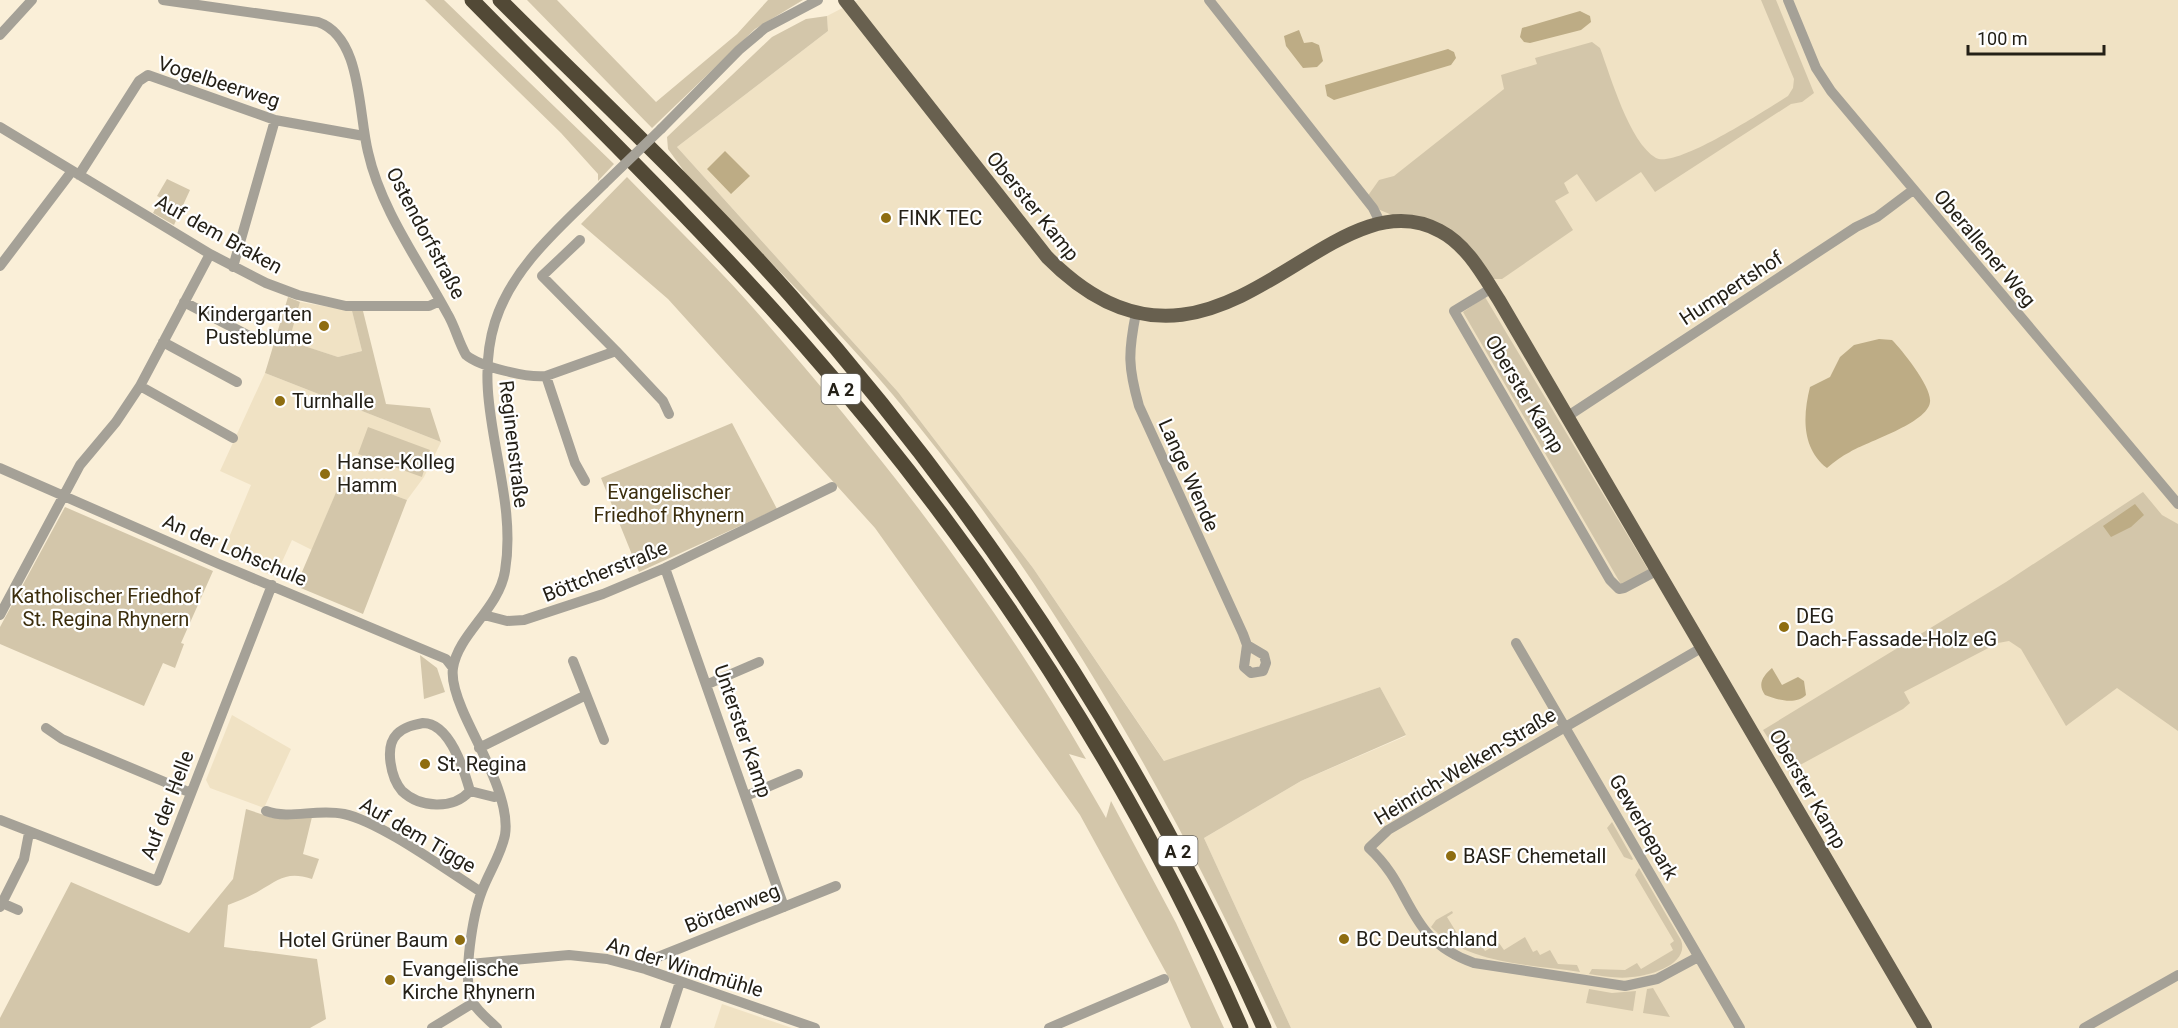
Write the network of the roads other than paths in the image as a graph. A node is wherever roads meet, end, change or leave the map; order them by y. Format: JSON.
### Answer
{"nodes":[{"id":1,"x":32,"y":0,"type":"edge"},
{"id":2,"x":163,"y":0,"type":"edge"},
{"id":3,"x":472,"y":0,"type":"edge"},
{"id":4,"x":500,"y":0,"type":"edge"},
{"id":5,"x":818,"y":0,"type":"edge"},
{"id":6,"x":846,"y":0,"type":"edge"},
{"id":7,"x":1209,"y":0,"type":"edge"},
{"id":8,"x":1788,"y":0,"type":"edge"},
{"id":9,"x":0,"y":35,"type":"edge"},
{"id":10,"x":275,"y":120,"type":"junction"},
{"id":11,"x":0,"y":127,"type":"edge"},
{"id":12,"x":364,"y":136,"type":"junction"},
{"id":13,"x":76,"y":173,"type":"junction"},
{"id":14,"x":1913,"y":190,"type":"junction"},
{"id":15,"x":1381,"y":224,"type":"junction"},
{"id":16,"x":580,"y":240,"type":"dead end"},
{"id":17,"x":210,"y":254,"type":"junction"},
{"id":18,"x":0,"y":266,"type":"edge"},
{"id":19,"x":233,"y":267,"type":"junction"},
{"id":20,"x":1492,"y":288,"type":"junction"},
{"id":21,"x":440,"y":301,"type":"junction"},
{"id":22,"x":184,"y":302,"type":"junction"},
{"id":23,"x":1136,"y":313,"type":"junction"},
{"id":24,"x":253,"y":338,"type":"dead end"},
{"id":25,"x":163,"y":342,"type":"junction"},
{"id":26,"x":616,"y":351,"type":"junction"},
{"id":27,"x":487,"y":364,"type":"junction"},
{"id":28,"x":546,"y":376,"type":"junction"},
{"id":29,"x":237,"y":382,"type":"dead end"},
{"id":30,"x":140,"y":386,"type":"junction"},
{"id":31,"x":669,"y":414,"type":"dead end"},
{"id":32,"x":1568,"y":416,"type":"junction"},
{"id":33,"x":233,"y":438,"type":"dead end"},
{"id":34,"x":0,"y":468,"type":"edge"},
{"id":35,"x":585,"y":481,"type":"dead end"},
{"id":36,"x":832,"y":487,"type":"dead end"},
{"id":37,"x":63,"y":496,"type":"junction"},
{"id":38,"x":2178,"y":504,"type":"edge"},
{"id":39,"x":665,"y":568,"type":"junction"},
{"id":40,"x":1658,"y":570,"type":"junction"},
{"id":41,"x":272,"y":585,"type":"junction"},
{"id":42,"x":0,"y":615,"type":"edge"},
{"id":43,"x":484,"y":615,"type":"junction"},
{"id":44,"x":1516,"y":644,"type":"dead end"},
{"id":45,"x":1247,"y":645,"type":"dead end"},
{"id":46,"x":1702,"y":647,"type":"junction"},
{"id":47,"x":573,"y":661,"type":"dead end"},
{"id":48,"x":759,"y":662,"type":"dead end"},
{"id":49,"x":453,"y":668,"type":"junction"},
{"id":50,"x":708,"y":684,"type":"junction"},
{"id":51,"x":586,"y":695,"type":"junction"},
{"id":52,"x":1565,"y":727,"type":"junction"},
{"id":53,"x":46,"y":728,"type":"dead end"},
{"id":54,"x":604,"y":740,"type":"dead end"},
{"id":55,"x":479,"y":748,"type":"junction"},
{"id":56,"x":798,"y":774,"type":"dead end"},
{"id":57,"x":470,"y":791,"type":"junction"},
{"id":58,"x":191,"y":793,"type":"junction"},
{"id":59,"x":499,"y":795,"type":"junction"},
{"id":60,"x":746,"y":795,"type":"junction"},
{"id":61,"x":266,"y":811,"type":"dead end"},
{"id":62,"x":0,"y":820,"type":"edge"},
{"id":63,"x":29,"y":833,"type":"junction"},
{"id":64,"x":836,"y":886,"type":"dead end"},
{"id":65,"x":481,"y":892,"type":"junction"},
{"id":66,"x":1,"y":905,"type":"edge"},
{"id":67,"x":784,"y":907,"type":"junction"},
{"id":68,"x":18,"y":910,"type":"dead end"},
{"id":69,"x":1698,"y":957,"type":"junction"},
{"id":70,"x":470,"y":964,"type":"junction"},
{"id":71,"x":645,"y":969,"type":"junction"},
{"id":72,"x":2178,"y":975,"type":"edge"},
{"id":73,"x":1164,"y":979,"type":"dead end"},
{"id":74,"x":680,"y":982,"type":"junction"},
{"id":75,"x":473,"y":1003,"type":"junction"},
{"id":76,"x":432,"y":1028,"type":"edge"},
{"id":77,"x":497,"y":1028,"type":"edge"},
{"id":78,"x":665,"y":1028,"type":"edge"},
{"id":79,"x":815,"y":1028,"type":"edge"},
{"id":80,"x":1049,"y":1028,"type":"edge"},
{"id":81,"x":1241,"y":1028,"type":"edge"},
{"id":82,"x":1264,"y":1028,"type":"edge"},
{"id":83,"x":1740,"y":1028,"type":"edge"},
{"id":84,"x":1925,"y":1028,"type":"edge"},
{"id":85,"x":2084,"y":1028,"type":"edge"}],
"edges":[{"from":1,"to":9,"type":"street"},
{"from":2,"to":12,"type":"street","name":"Ostendorfstraße"},
{"from":3,"to":81,"type":"highway","number":"A 2"},
{"from":4,"to":82,"type":"highway","number":"A 2"},
{"from":5,"to":27,"type":"street","name":"Reginenstraße","bridge":true},
{"from":6,"to":23,"type":"main road","name":"Oberster Kamp"},
{"from":7,"to":15,"type":"street"},
{"from":8,"to":14,"type":"street","name":"Oberallener Weg"},
{"from":10,"to":12,"type":"street","name":"Vogelbeerweg"},
{"from":10,"to":13,"type":"street","name":"Vogelbeerweg"},
{"from":10,"to":19,"type":"street"},
{"from":11,"to":13,"type":"street","name":"Auf dem Braken"},
{"from":12,"to":21,"type":"street","name":"Ostendorfstraße"},
{"from":13,"to":17,"type":"street","name":"Auf dem Braken"},
{"from":13,"to":18,"type":"street","name":"Vogelbeerweg"},
{"from":14,"to":32,"type":"street","name":"Humpertshof"},
{"from":14,"to":38,"type":"street","name":"Oberallener Weg"},
{"from":15,"to":20,"type":"main road","name":"Oberster Kamp"},
{"from":15,"to":23,"type":"main road","name":"Oberster Kamp"},
{"from":16,"to":26,"type":"street"},
{"from":17,"to":19,"type":"street","name":"Auf dem Braken"},
{"from":17,"to":22,"type":"street"},
{"from":19,"to":21,"type":"street","name":"Auf dem Braken"},
{"from":20,"to":32,"type":"main road","name":"Oberster Kamp"},
{"from":20,"to":40,"type":"street","name":"Oberster Kamp"},
{"from":21,"to":27,"type":"street","name":"Ostendorfstraße"},
{"from":22,"to":24,"type":"street"},
{"from":22,"to":25,"type":"street"},
{"from":23,"to":45,"type":"street","name":"Lange Wende"},
{"from":25,"to":29,"type":"street"},
{"from":25,"to":30,"type":"street"},
{"from":26,"to":28,"type":"street"},
{"from":26,"to":31,"type":"street"},
{"from":27,"to":28,"type":"street","name":"Ostendorfstraße"},
{"from":27,"to":43,"type":"street","name":"Reginenstraße"},
{"from":28,"to":35,"type":"street"},
{"from":30,"to":33,"type":"street"},
{"from":30,"to":37,"type":"street"},
{"from":32,"to":40,"type":"main road","name":"Oberster Kamp"},
{"from":34,"to":37,"type":"street","name":"An der Lohschule"},
{"from":36,"to":39,"type":"street","name":"Böttcherstraße"},
{"from":37,"to":41,"type":"street","name":"An der Lohschule"},
{"from":37,"to":42,"type":"street"},
{"from":39,"to":43,"type":"street","name":"Böttcherstraße"},
{"from":39,"to":50,"type":"street","name":"Unterster Kamp"},
{"from":40,"to":46,"type":"main road","name":"Oberster Kamp"},
{"from":41,"to":49,"type":"street","name":"An der Lohschule"},
{"from":41,"to":58,"type":"street","name":"Auf der Helle"},
{"from":43,"to":49,"type":"street","name":"Reginenstraße"},
{"from":44,"to":52,"type":"street","name":"Gewerbepark"},
{"from":46,"to":52,"type":"street","name":"Heinrich-Welken-Straße"},
{"from":46,"to":84,"type":"main road","name":"Oberster Kamp"},
{"from":47,"to":51,"type":"street"},
{"from":48,"to":50,"type":"street"},
{"from":49,"to":55,"type":"street"},
{"from":50,"to":60,"type":"street","name":"Unterster Kamp"},
{"from":51,"to":54,"type":"street"},
{"from":51,"to":55,"type":"street"},
{"from":52,"to":69,"type":"street","name":"Gewerbepark"},
{"from":52,"to":69,"type":"street","name":"Heinrich-Welken-Straße"},
{"from":53,"to":58,"type":"street"},
{"from":55,"to":59,"type":"street"},
{"from":56,"to":60,"type":"street"},
{"from":57,"to":57,"type":"street"},
{"from":57,"to":59,"type":"street"},
{"from":58,"to":63,"type":"street","name":"Auf der Helle"},
{"from":59,"to":65,"type":"street"},
{"from":60,"to":67,"type":"street","name":"Unterster Kamp"},
{"from":61,"to":65,"type":"street","name":"Auf dem Tigge"},
{"from":62,"to":63,"type":"street","name":"Auf der Helle"},
{"from":63,"to":66,"type":"street"},
{"from":64,"to":67,"type":"street","name":"Bördenweg"},
{"from":65,"to":70,"type":"street"},
{"from":66,"to":68,"type":"street"},
{"from":67,"to":71,"type":"street","name":"Bördenweg"},
{"from":69,"to":83,"type":"street","name":"Gewerbepark"},
{"from":70,"to":71,"type":"street","name":"An der Windmühle"},
{"from":70,"to":75,"type":"street"},
{"from":71,"to":74,"type":"street","name":"An der Windmühle"},
{"from":72,"to":85,"type":"street"},
{"from":73,"to":80,"type":"street"},
{"from":74,"to":78,"type":"street"},
{"from":74,"to":79,"type":"street","name":"An der Windmühle"},
{"from":75,"to":76,"type":"street"},
{"from":75,"to":77,"type":"street"}]}
